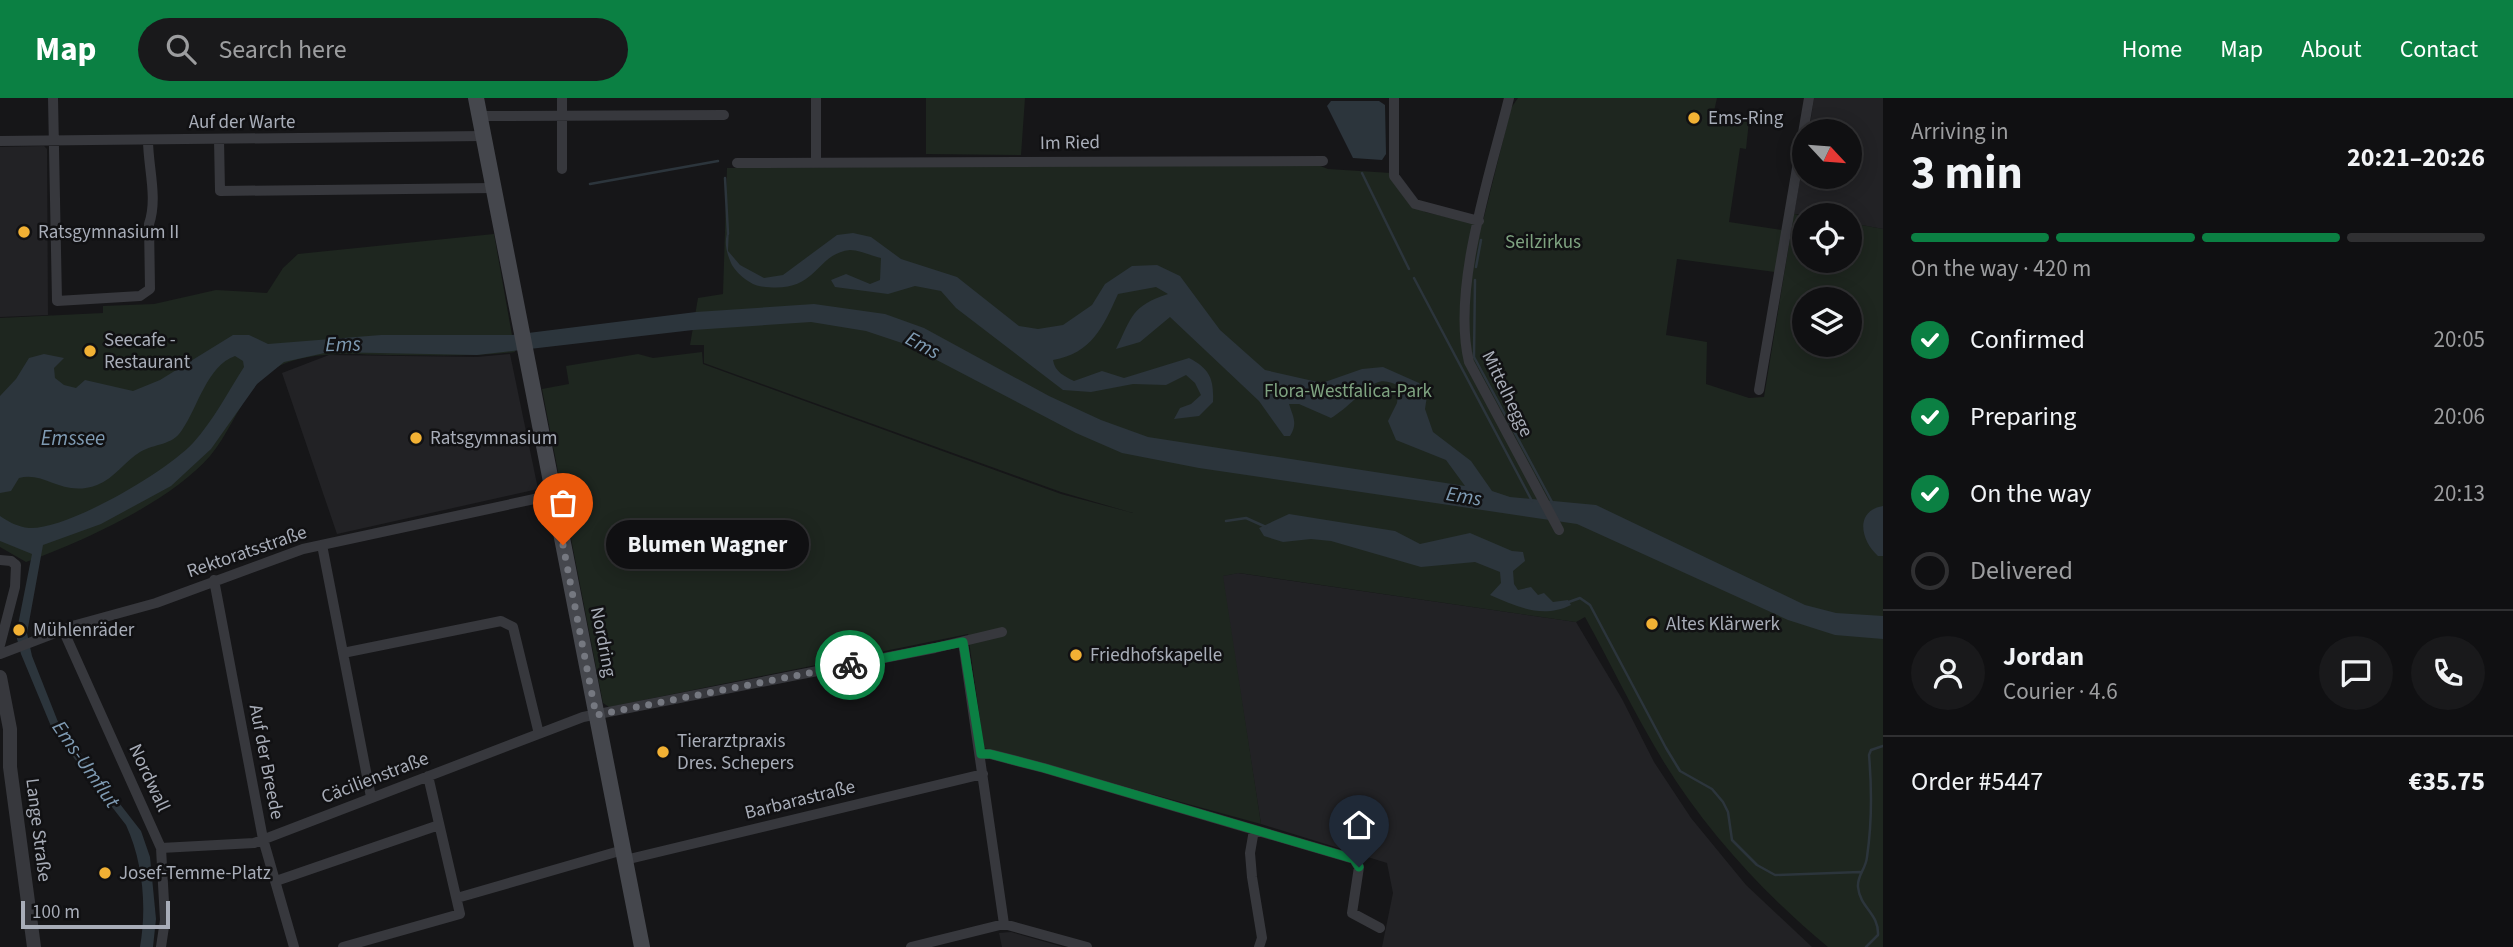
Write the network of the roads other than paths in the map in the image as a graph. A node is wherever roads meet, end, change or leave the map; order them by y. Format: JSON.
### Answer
{"nodes":[{"id":1,"x":53,"y":98,"type":"edge"},
{"id":2,"x":476,"y":98,"type":"edge"},
{"id":3,"x":562,"y":98,"type":"edge"},
{"id":4,"x":816,"y":98,"type":"edge"},
{"id":5,"x":1394,"y":98,"type":"edge"},
{"id":6,"x":1509,"y":98,"type":"edge"},
{"id":7,"x":1809,"y":98,"type":"edge"},
{"id":8,"x":562,"y":114,"type":"junction"},
{"id":9,"x":724,"y":115,"type":"dead end"},
{"id":10,"x":480,"y":116,"type":"junction"},
{"id":11,"x":484,"y":136,"type":"junction"},
{"id":12,"x":219,"y":139,"type":"junction"},
{"id":13,"x":54,"y":140,"type":"junction"},
{"id":14,"x":148,"y":140,"type":"junction"},
{"id":15,"x":0,"y":141,"type":"edge"},
{"id":16,"x":1323,"y":161,"type":"dead end"},
{"id":17,"x":737,"y":163,"type":"dead end"},
{"id":18,"x":817,"y":163,"type":"junction"},
{"id":19,"x":562,"y":169,"type":"dead end"},
{"id":20,"x":494,"y":188,"type":"junction"},
{"id":21,"x":1479,"y":221,"type":"junction"},
{"id":22,"x":1759,"y":390,"type":"dead end"},
{"id":23,"x":553,"y":495,"type":"junction"},
{"id":24,"x":1559,"y":530,"type":"dead end"},
{"id":25,"x":322,"y":545,"type":"junction"},
{"id":26,"x":0,"y":560,"type":"edge"},
{"id":27,"x":0,"y":565,"type":"edge"},
{"id":28,"x":15,"y":571,"type":"junction"},
{"id":29,"x":214,"y":580,"type":"junction"},
{"id":30,"x":64,"y":632,"type":"junction"},
{"id":31,"x":1002,"y":632,"type":"dead end"},
{"id":32,"x":963,"y":642,"type":"junction"},
{"id":33,"x":0,"y":645,"type":"edge"},
{"id":34,"x":343,"y":653,"type":"junction"},
{"id":35,"x":0,"y":654,"type":"edge"},
{"id":36,"x":0,"y":677,"type":"edge"},
{"id":37,"x":596,"y":715,"type":"junction"},
{"id":38,"x":5,"y":733,"type":"edge"},
{"id":39,"x":539,"y":734,"type":"junction"},
{"id":40,"x":981,"y":754,"type":"junction"},
{"id":41,"x":983,"y":774,"type":"junction"},
{"id":42,"x":428,"y":776,"type":"junction"},
{"id":43,"x":371,"y":797,"type":"junction"},
{"id":44,"x":439,"y":825,"type":"junction"},
{"id":45,"x":1254,"y":830,"type":"junction"},
{"id":46,"x":263,"y":839,"type":"junction"},
{"id":47,"x":161,"y":848,"type":"junction"},
{"id":48,"x":624,"y":855,"type":"junction"},
{"id":49,"x":276,"y":881,"type":"junction"},
{"id":50,"x":457,"y":898,"type":"junction"},
{"id":51,"x":1004,"y":924,"type":"junction"},
{"id":52,"x":1380,"y":928,"type":"dead end"},
{"id":53,"x":34,"y":947,"type":"edge"},
{"id":54,"x":161,"y":947,"type":"edge"},
{"id":55,"x":294,"y":947,"type":"edge"},
{"id":56,"x":343,"y":947,"type":"edge"},
{"id":57,"x":642,"y":947,"type":"edge"},
{"id":58,"x":911,"y":947,"type":"edge"},
{"id":59,"x":1087,"y":947,"type":"edge"},
{"id":60,"x":1259,"y":947,"type":"edge"}],
"edges":[{"from":1,"to":13,"type":"street"},
{"from":2,"to":10,"type":"main road","name":"Nordring"},
{"from":3,"to":8,"type":"street"},
{"from":4,"to":18,"type":"street"},
{"from":5,"to":21,"type":"street"},
{"from":6,"to":21,"type":"street","name":"Mittelhegge"},
{"from":7,"to":22,"type":"street"},
{"from":8,"to":9,"type":"street"},
{"from":8,"to":10,"type":"street"},
{"from":8,"to":19,"type":"street"},
{"from":10,"to":11,"type":"main road","name":"Nordring"},
{"from":11,"to":12,"type":"street","name":"Auf der Warte"},
{"from":11,"to":20,"type":"main road","name":"Nordring"},
{"from":12,"to":14,"type":"street","name":"Auf der Warte"},
{"from":12,"to":20,"type":"street"},
{"from":13,"to":14,"type":"street","name":"Auf der Warte"},
{"from":13,"to":14,"type":"street"},
{"from":13,"to":15,"type":"street","name":"Auf der Warte"},
{"from":16,"to":18,"type":"street","name":"Im Ried"},
{"from":17,"to":18,"type":"street","name":"Im Ried"},
{"from":20,"to":23,"type":"main road","name":"Nordring"},
{"from":21,"to":24,"type":"street","name":"Mittelhegge"},
{"from":23,"to":25,"type":"street","name":"Rektoratsstraße"},
{"from":23,"to":37,"type":"main road","name":"Nordring"},
{"from":25,"to":29,"type":"street","name":"Rektoratsstraße"},
{"from":25,"to":34,"type":"street"},
{"from":26,"to":28,"type":"street"},
{"from":27,"to":28,"type":"street"},
{"from":28,"to":33,"type":"street"},
{"from":29,"to":30,"type":"street","name":"Rektoratsstraße"},
{"from":29,"to":46,"type":"street","name":"Auf der Breede"},
{"from":30,"to":35,"type":"street","name":"Rektoratsstraße"},
{"from":30,"to":47,"type":"street","name":"Nordwall"},
{"from":31,"to":32,"type":"street","name":"Cäcilienstraße"},
{"from":32,"to":37,"type":"street","name":"Cäcilienstraße"},
{"from":32,"to":40,"type":"street"},
{"from":34,"to":39,"type":"street"},
{"from":34,"to":43,"type":"street"},
{"from":36,"to":38,"type":"street","name":"Lange Straße"},
{"from":37,"to":39,"type":"street","name":"Cäcilienstraße"},
{"from":37,"to":48,"type":"main road","name":"Nordring"},
{"from":38,"to":53,"type":"street","name":"Lange Straße"},
{"from":39,"to":42,"type":"street","name":"Cäcilienstraße"},
{"from":40,"to":41,"type":"street"},
{"from":40,"to":45,"type":"street"},
{"from":41,"to":48,"type":"street","name":"Barbarastraße"},
{"from":41,"to":51,"type":"street"},
{"from":42,"to":43,"type":"street","name":"Cäcilienstraße"},
{"from":42,"to":44,"type":"street"},
{"from":43,"to":46,"type":"street","name":"Cäcilienstraße"},
{"from":44,"to":49,"type":"street"},
{"from":44,"to":50,"type":"street"},
{"from":45,"to":52,"type":"street"},
{"from":45,"to":60,"type":"street"},
{"from":46,"to":47,"type":"street","name":"Cäcilienstraße"},
{"from":46,"to":49,"type":"street","name":"Auf der Breede"},
{"from":47,"to":54,"type":"street","name":"Nordwall"},
{"from":48,"to":50,"type":"street","name":"Barbarastraße"},
{"from":48,"to":57,"type":"main road","name":"Nordring"},
{"from":49,"to":55,"type":"street","name":"Auf der Breede"},
{"from":50,"to":56,"type":"street"},
{"from":51,"to":58,"type":"street"},
{"from":51,"to":59,"type":"street"}]}
